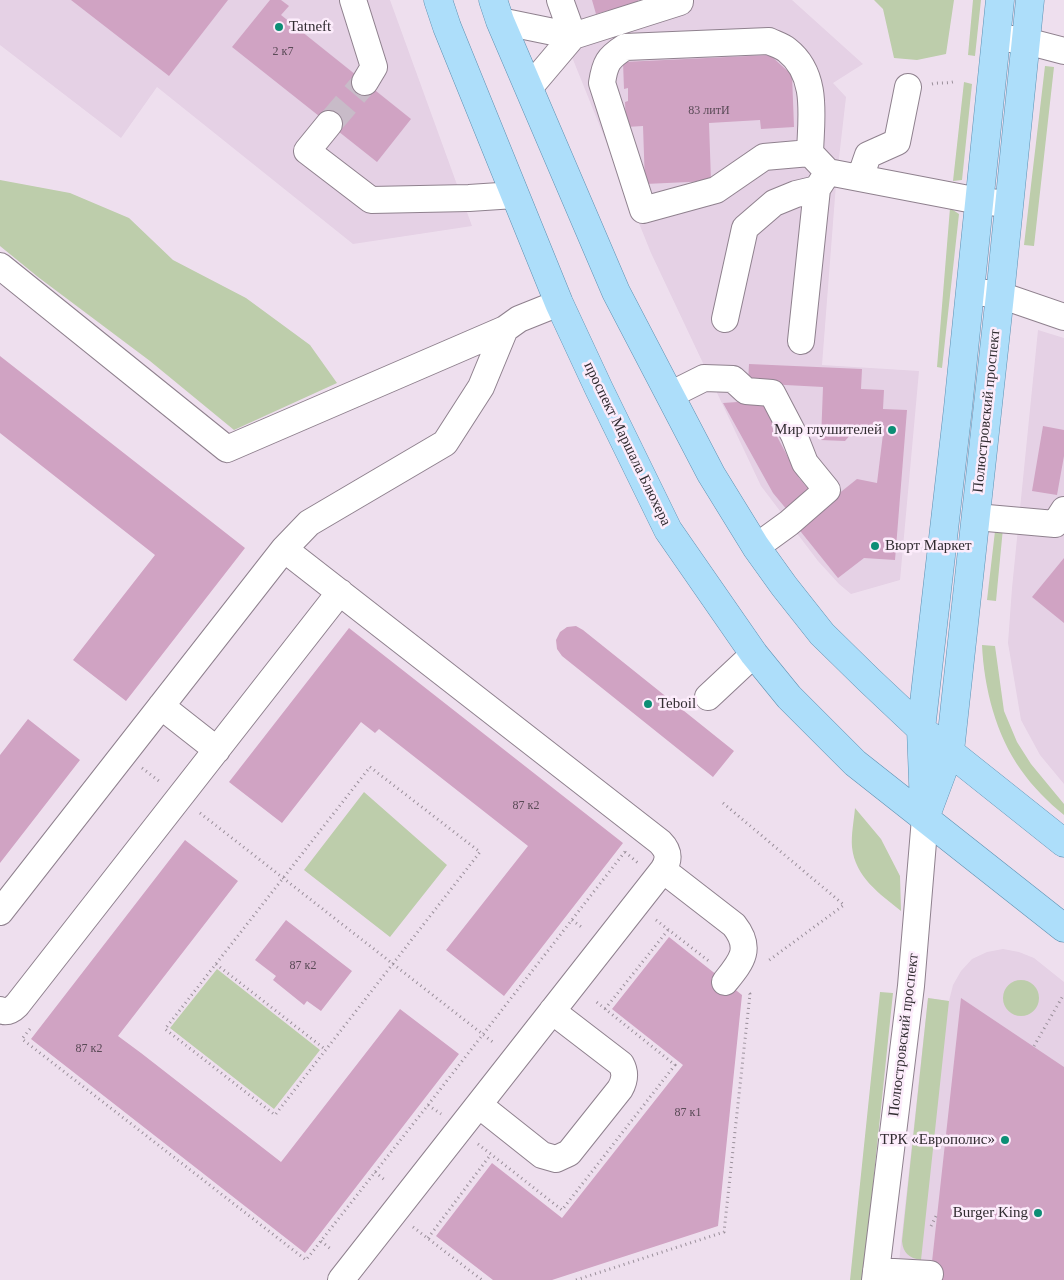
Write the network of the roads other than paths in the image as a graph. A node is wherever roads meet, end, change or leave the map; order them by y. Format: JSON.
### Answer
{"nodes":[{"id":1,"x":353,"y":0,"type":"edge"},
{"id":2,"x":438,"y":0,"type":"edge"},
{"id":3,"x":560,"y":0,"type":"edge"},
{"id":4,"x":680,"y":0,"type":"edge"},
{"id":5,"x":1000,"y":0,"type":"edge"},
{"id":6,"x":1030,"y":0,"type":"edge"},
{"id":7,"x":496,"y":10,"type":"edge"},
{"id":8,"x":573,"y":36,"type":"junction"},
{"id":9,"x":996,"y":37,"type":"junction"},
{"id":10,"x":1026,"y":41,"type":"junction"},
{"id":11,"x":1064,"y":51,"type":"edge"},
{"id":12,"x":365,"y":82,"type":"tunnel mouth"},
{"id":13,"x":908,"y":87,"type":"dead end"},
{"id":14,"x":528,"y":88,"type":"junction"},
{"id":15,"x":329,"y":124,"type":"tunnel mouth"},
{"id":16,"x":810,"y":153,"type":"junction"},
{"id":17,"x":860,"y":178,"type":"junction"},
{"id":18,"x":823,"y":181,"type":"junction"},
{"id":19,"x":515,"y":195,"type":"junction"},
{"id":20,"x":979,"y":201,"type":"junction"},
{"id":21,"x":1009,"y":204,"type":"junction"},
{"id":22,"x":0,"y":266,"type":"edge"},
{"id":23,"x":970,"y":291,"type":"junction"},
{"id":24,"x":1000,"y":295,"type":"junction"},
{"id":25,"x":559,"y":303,"type":"junction"},
{"id":26,"x":1064,"y":317,"type":"edge"},
{"id":27,"x":725,"y":319,"type":"dead end"},
{"id":28,"x":505,"y":329,"type":"junction"},
{"id":29,"x":801,"y":341,"type":"dead end"},
{"id":30,"x":670,"y":395,"type":"junction"},
{"id":31,"x":1064,"y":510,"type":"edge"},
{"id":32,"x":976,"y":516,"type":"junction"},
{"id":33,"x":756,"y":547,"type":"junction"},
{"id":34,"x":284,"y":549,"type":"junction"},
{"id":35,"x":340,"y":592,"type":"junction"},
{"id":36,"x":754,"y":654,"type":"junction"},
{"id":37,"x":708,"y":698,"type":"dead end"},
{"id":38,"x":161,"y":706,"type":"junction"},
{"id":39,"x":921,"y":729,"type":"junction"},
{"id":40,"x":216,"y":750,"type":"junction"},
{"id":41,"x":950,"y":751,"type":"junction"},
{"id":42,"x":924,"y":818,"type":"junction"},
{"id":43,"x":1064,"y":843,"type":"edge"},
{"id":44,"x":663,"y":870,"type":"junction"},
{"id":45,"x":0,"y":912,"type":"edge"},
{"id":46,"x":1064,"y":928,"type":"edge"},
{"id":47,"x":727,"y":979,"type":"road end"},
{"id":48,"x":0,"y":1010,"type":"edge"},
{"id":49,"x":552,"y":1010,"type":"junction"},
{"id":50,"x":479,"y":1105,"type":"junction"},
{"id":51,"x":875,"y":1275,"type":"edge"},
{"id":52,"x":921,"y":1276,"type":"edge"},
{"id":53,"x":341,"y":1280,"type":"edge"}],
"edges":[{"from":1,"to":12,"type":"street"},
{"from":2,"to":19,"type":"main road","name":"проспект Маршала Блюхера"},
{"from":3,"to":8,"type":"street"},
{"from":4,"to":8,"type":"street"},
{"from":5,"to":9,"type":"main road","name":"Полюстровский проспект"},
{"from":6,"to":10,"type":"main road","name":"Полюстровский проспект"},
{"from":7,"to":8,"type":"street"},
{"from":7,"to":14,"type":"main road"},
{"from":8,"to":14,"type":"street"},
{"from":9,"to":10,"type":"street"},
{"from":9,"to":20,"type":"main road","name":"Полюстровский проспект"},
{"from":10,"to":11,"type":"street"},
{"from":10,"to":21,"type":"main road","name":"Полюстровский проспект"},
{"from":13,"to":17,"type":"street"},
{"from":14,"to":30,"type":"main road"},
{"from":15,"to":19,"type":"street"},
{"from":16,"to":16,"type":"street"},
{"from":16,"to":18,"type":"street"},
{"from":17,"to":18,"type":"street"},
{"from":17,"to":20,"type":"street"},
{"from":18,"to":27,"type":"street"},
{"from":18,"to":29,"type":"street"},
{"from":19,"to":25,"type":"main road","name":"проспект Маршала Блюхера"},
{"from":20,"to":21,"type":"street"},
{"from":20,"to":23,"type":"main road","name":"Полюстровский проспект"},
{"from":21,"to":24,"type":"main road","name":"Полюстровский проспект"},
{"from":22,"to":28,"type":"street"},
{"from":23,"to":24,"type":"street"},
{"from":23,"to":39,"type":"main road","name":"Полюстровский проспект"},
{"from":24,"to":26,"type":"street"},
{"from":24,"to":32,"type":"main road","name":"Полюстровский проспект"},
{"from":25,"to":28,"type":"street"},
{"from":25,"to":36,"type":"main road","name":"проспект Маршала Блюхера"},
{"from":28,"to":34,"type":"street"},
{"from":30,"to":33,"type":"main road"},
{"from":30,"to":33,"type":"street"},
{"from":31,"to":32,"type":"street"},
{"from":32,"to":41,"type":"main road","name":"Полюстровский проспект"},
{"from":33,"to":39,"type":"main road"},
{"from":34,"to":35,"type":"street"},
{"from":34,"to":38,"type":"street"},
{"from":35,"to":40,"type":"street"},
{"from":35,"to":44,"type":"street"},
{"from":36,"to":37,"type":"street"},
{"from":36,"to":42,"type":"main road","name":"проспект Маршала Блюхера"},
{"from":38,"to":40,"type":"street"},
{"from":38,"to":45,"type":"street"},
{"from":39,"to":41,"type":"main road"},
{"from":39,"to":42,"type":"main road","name":"Полюстровский проспект"},
{"from":40,"to":48,"type":"street"},
{"from":41,"to":42,"type":"main road","name":"Полюстровский проспект"},
{"from":41,"to":43,"type":"main road"},
{"from":42,"to":46,"type":"main road","name":"проспект Маршала Блюхера"},
{"from":42,"to":51,"type":"street","name":"Полюстровский проспект"},
{"from":44,"to":47,"type":"street"},
{"from":44,"to":49,"type":"street"},
{"from":49,"to":50,"type":"street"},
{"from":49,"to":50,"type":"street"},
{"from":50,"to":53,"type":"street"},
{"from":51,"to":52,"type":"street"}]}
